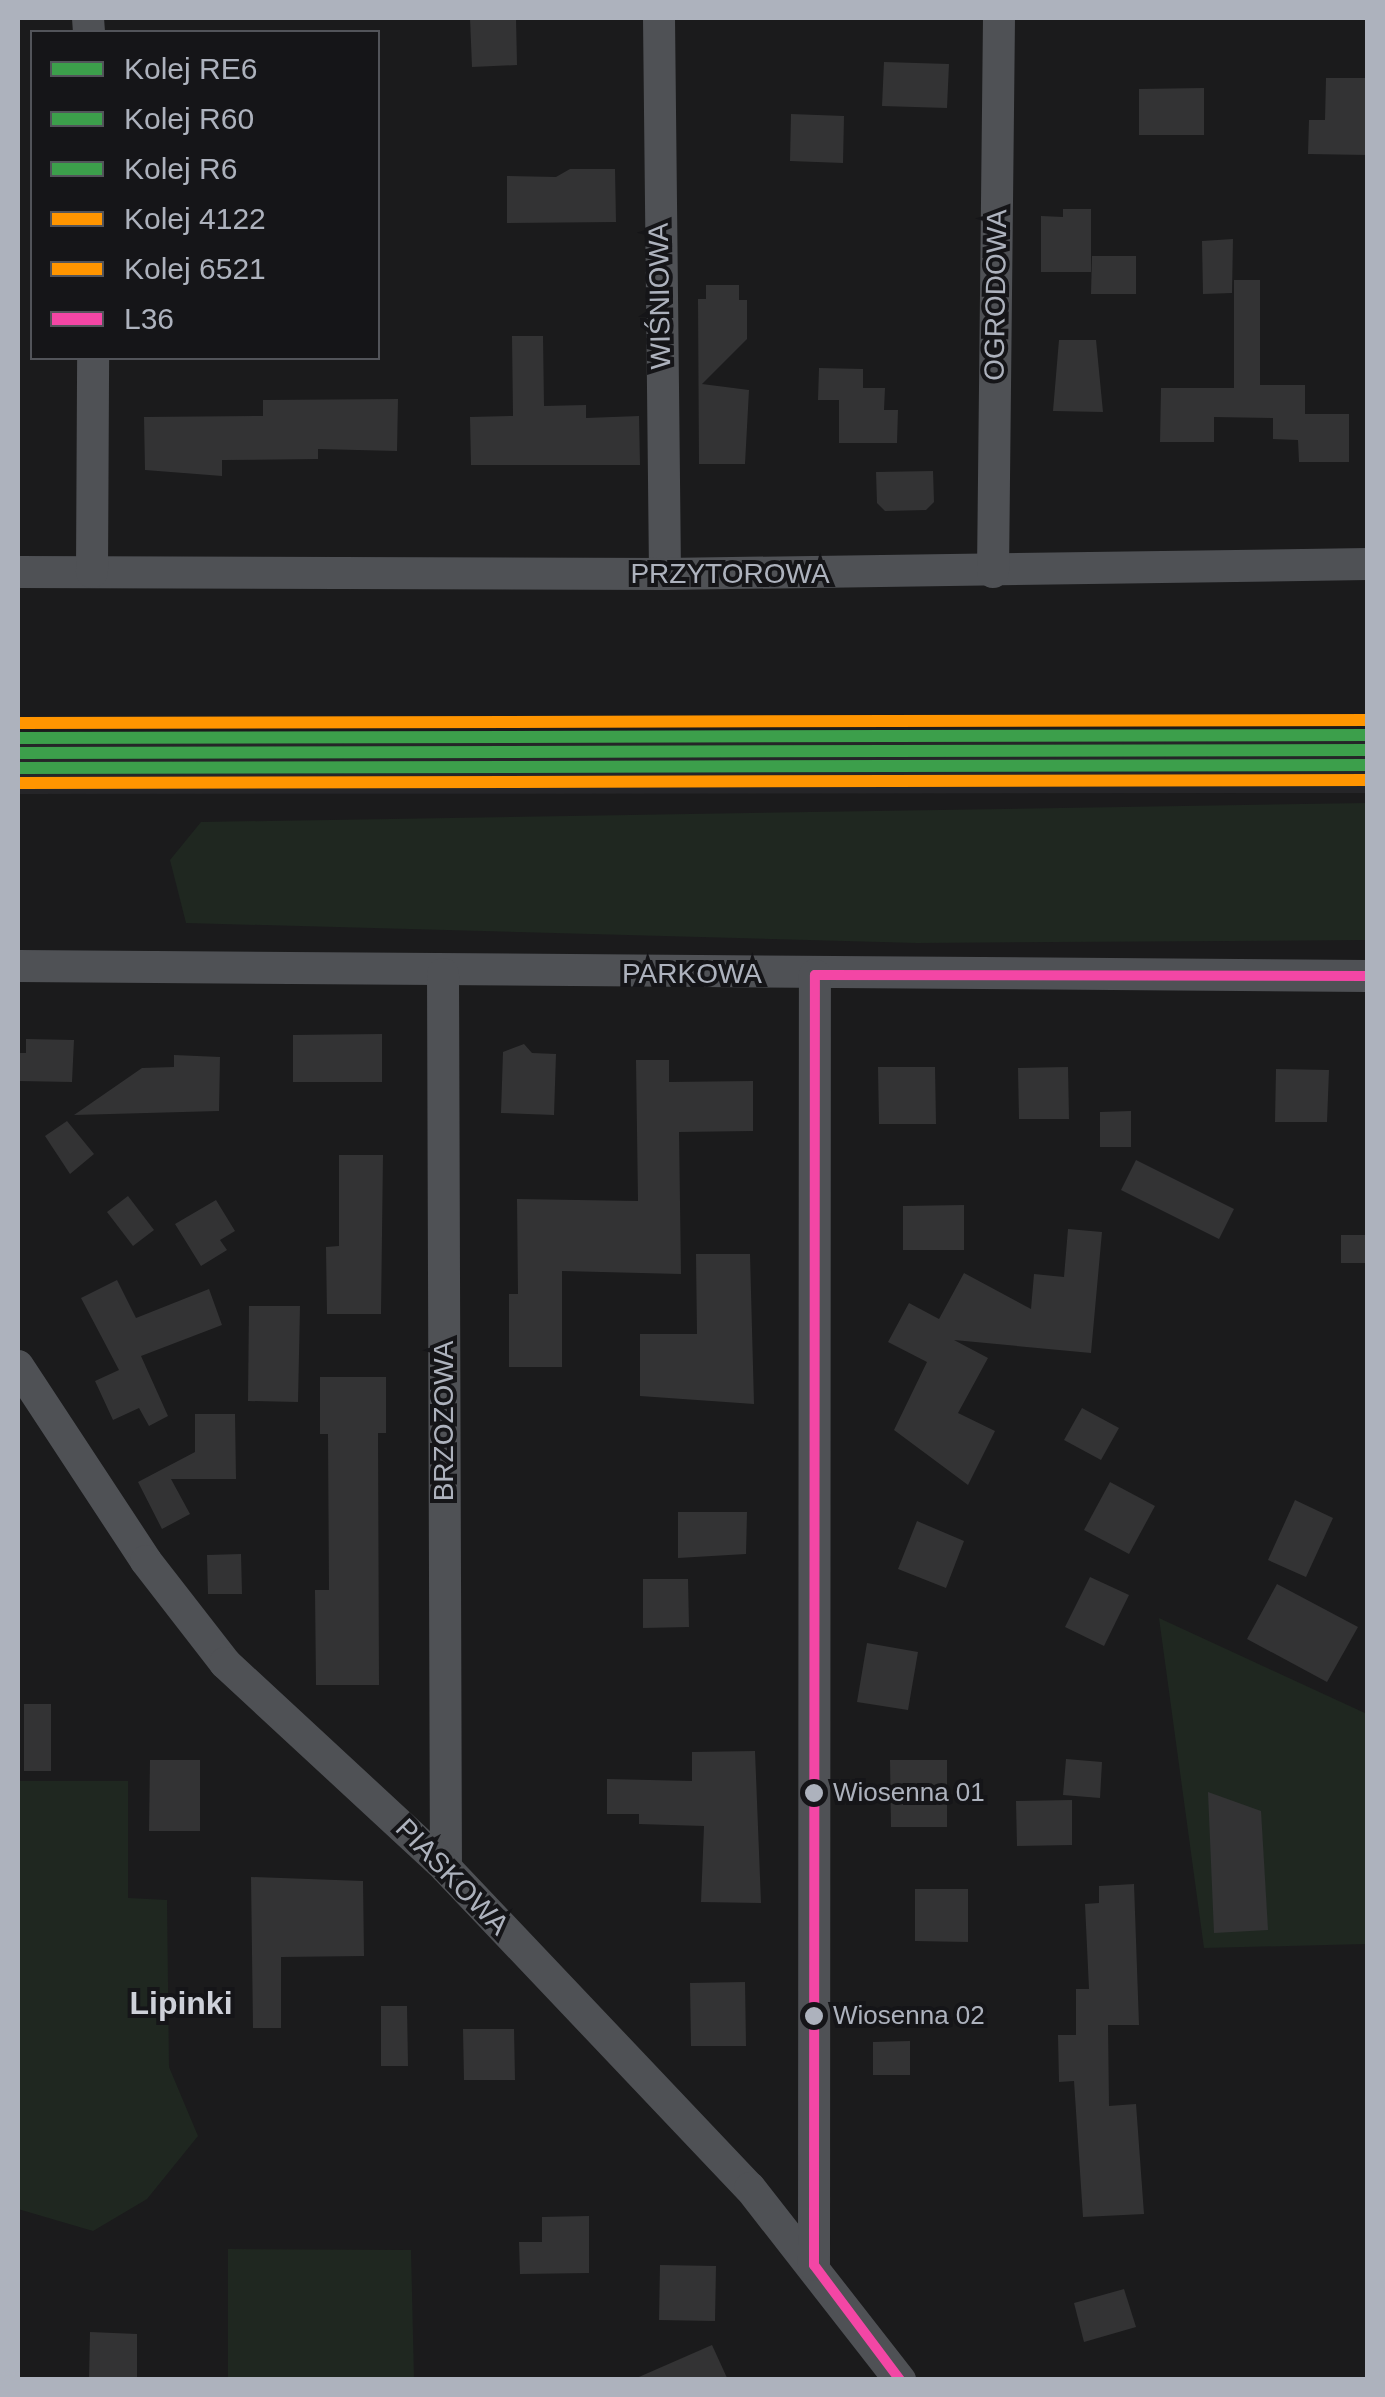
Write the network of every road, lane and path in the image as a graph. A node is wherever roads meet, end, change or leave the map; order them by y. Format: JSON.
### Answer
{"nodes":[{"id":1,"x":659,"y":18,"type":"edge"},
{"id":2,"x":999,"y":18,"type":"edge"},
{"id":3,"x":93,"y":360,"type":"edge"},
{"id":4,"x":1368,"y":564,"type":"edge"},
{"id":5,"x":18,"y":572,"type":"edge"},
{"id":6,"x":92,"y":572,"type":"junction"},
{"id":7,"x":993,"y":572,"type":"junction"},
{"id":8,"x":665,"y":574,"type":"junction"},
{"id":9,"x":18,"y":966,"type":"edge"},
{"id":10,"x":444,"y":974,"type":"junction"},
{"id":11,"x":814,"y":975,"type":"junction"},
{"id":12,"x":1368,"y":976,"type":"edge"},
{"id":13,"x":18,"y":1366,"type":"edge"},
{"id":14,"x":446,"y":1868,"type":"junction"},
{"id":15,"x":814,"y":2265,"type":"junction"},
{"id":16,"x":888,"y":2375,"type":"edge"}],
"edges":[{"from":1,"to":8,"type":"street","name":"WIŚNIOWA"},
{"from":2,"to":7,"type":"street","name":"OGRODOWA"},
{"from":3,"to":6,"type":"street"},
{"from":4,"to":7,"type":"street","name":"PRZYTOROWA"},
{"from":5,"to":6,"type":"street","name":"PRZYTOROWA"},
{"from":6,"to":8,"type":"street","name":"PRZYTOROWA"},
{"from":7,"to":8,"type":"street","name":"PRZYTOROWA"},
{"from":9,"to":10,"type":"street","name":"PARKOWA"},
{"from":10,"to":11,"type":"street","name":"PARKOWA"},
{"from":10,"to":14,"type":"street","name":"BRZOZOWA"},
{"from":11,"to":12,"type":"street","name":"PARKOWA"},
{"from":11,"to":15,"type":"street"},
{"from":13,"to":14,"type":"street","name":"PIASKOWA"},
{"from":14,"to":15,"type":"street","name":"PIASKOWA"},
{"from":15,"to":16,"type":"street","name":"PIASKOWA"}]}
